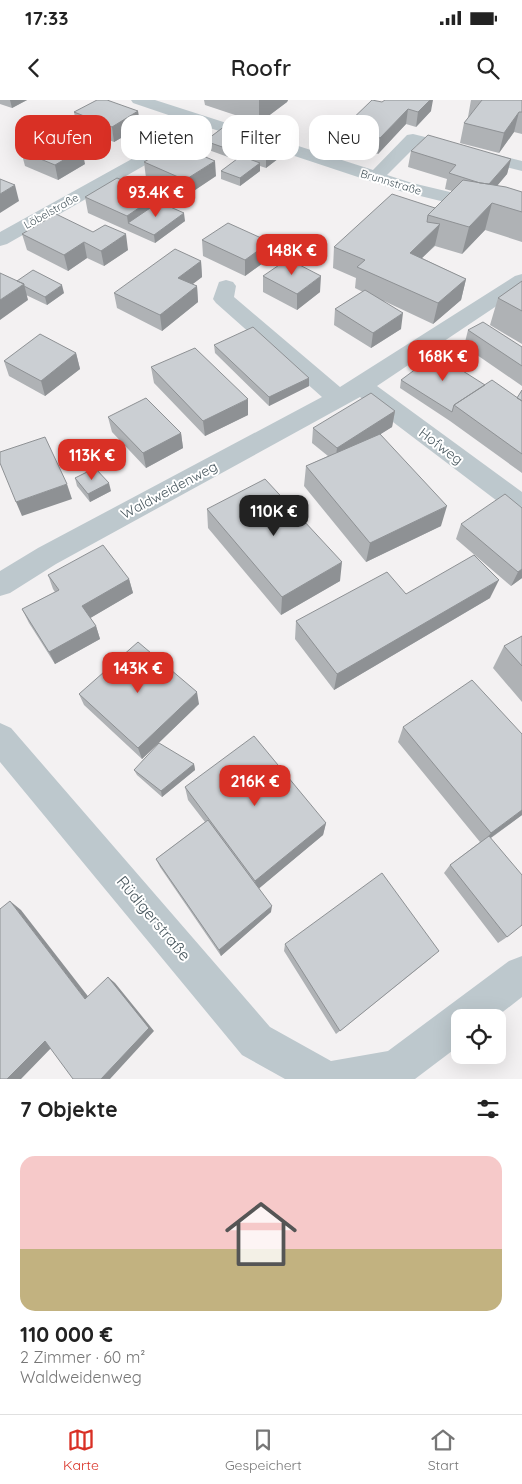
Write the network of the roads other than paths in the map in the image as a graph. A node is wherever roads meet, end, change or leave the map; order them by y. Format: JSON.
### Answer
{"nodes":[{"id":1,"x":139,"y":100,"type":"edge"},
{"id":2,"x":192,"y":100,"type":"edge"},
{"id":3,"x":176,"y":113,"type":"junction"},
{"id":4,"x":182,"y":115,"type":"edge"},
{"id":5,"x":212,"y":124,"type":"edge"},
{"id":6,"x":142,"y":160,"type":"edge"},
{"id":7,"x":522,"y":166,"type":"edge"},
{"id":8,"x":376,"y":177,"type":"junction"},
{"id":9,"x":522,"y":215,"type":"edge"},
{"id":10,"x":0,"y":240,"type":"edge"},
{"id":11,"x":522,"y":280,"type":"edge"},
{"id":12,"x":226,"y":286,"type":"dead end"},
{"id":13,"x":361,"y":386,"type":"junction"},
{"id":14,"x":338,"y":398,"type":"junction"},
{"id":15,"x":522,"y":506,"type":"edge"},
{"id":16,"x":0,"y":585,"type":"edge"},
{"id":17,"x":0,"y":738,"type":"edge"},
{"id":18,"x":522,"y":974,"type":"edge"},
{"id":19,"x":476,"y":1009,"type":"edge"},
{"id":20,"x":451,"y":1027,"type":"edge"},
{"id":21,"x":324,"y":1079,"type":"edge"},
{"id":22,"x":334,"y":1079,"type":"edge"}],
"edges":[{"from":1,"to":3,"type":"street","name":"Brunnstraße"},
{"from":2,"to":3,"type":"street"},
{"from":3,"to":4,"type":"street","name":"Brunnstraße"},
{"from":5,"to":8,"type":"street","name":"Brunnstraße"},
{"from":6,"to":10,"type":"street","name":"Löbelstraße"},
{"from":7,"to":8,"type":"street"},
{"from":8,"to":9,"type":"street","name":"Brunnstraße"},
{"from":11,"to":13,"type":"street","name":"Waldweidenweg"},
{"from":12,"to":14,"type":"street"},
{"from":13,"to":14,"type":"street","name":"Waldweidenweg"},
{"from":13,"to":15,"type":"street","name":"Hofweg"},
{"from":14,"to":16,"type":"street","name":"Waldweidenweg"},
{"from":17,"to":21,"type":"street","name":"Rüdigerstraße"},
{"from":18,"to":19,"type":"street"},
{"from":20,"to":22,"type":"street"}]}
